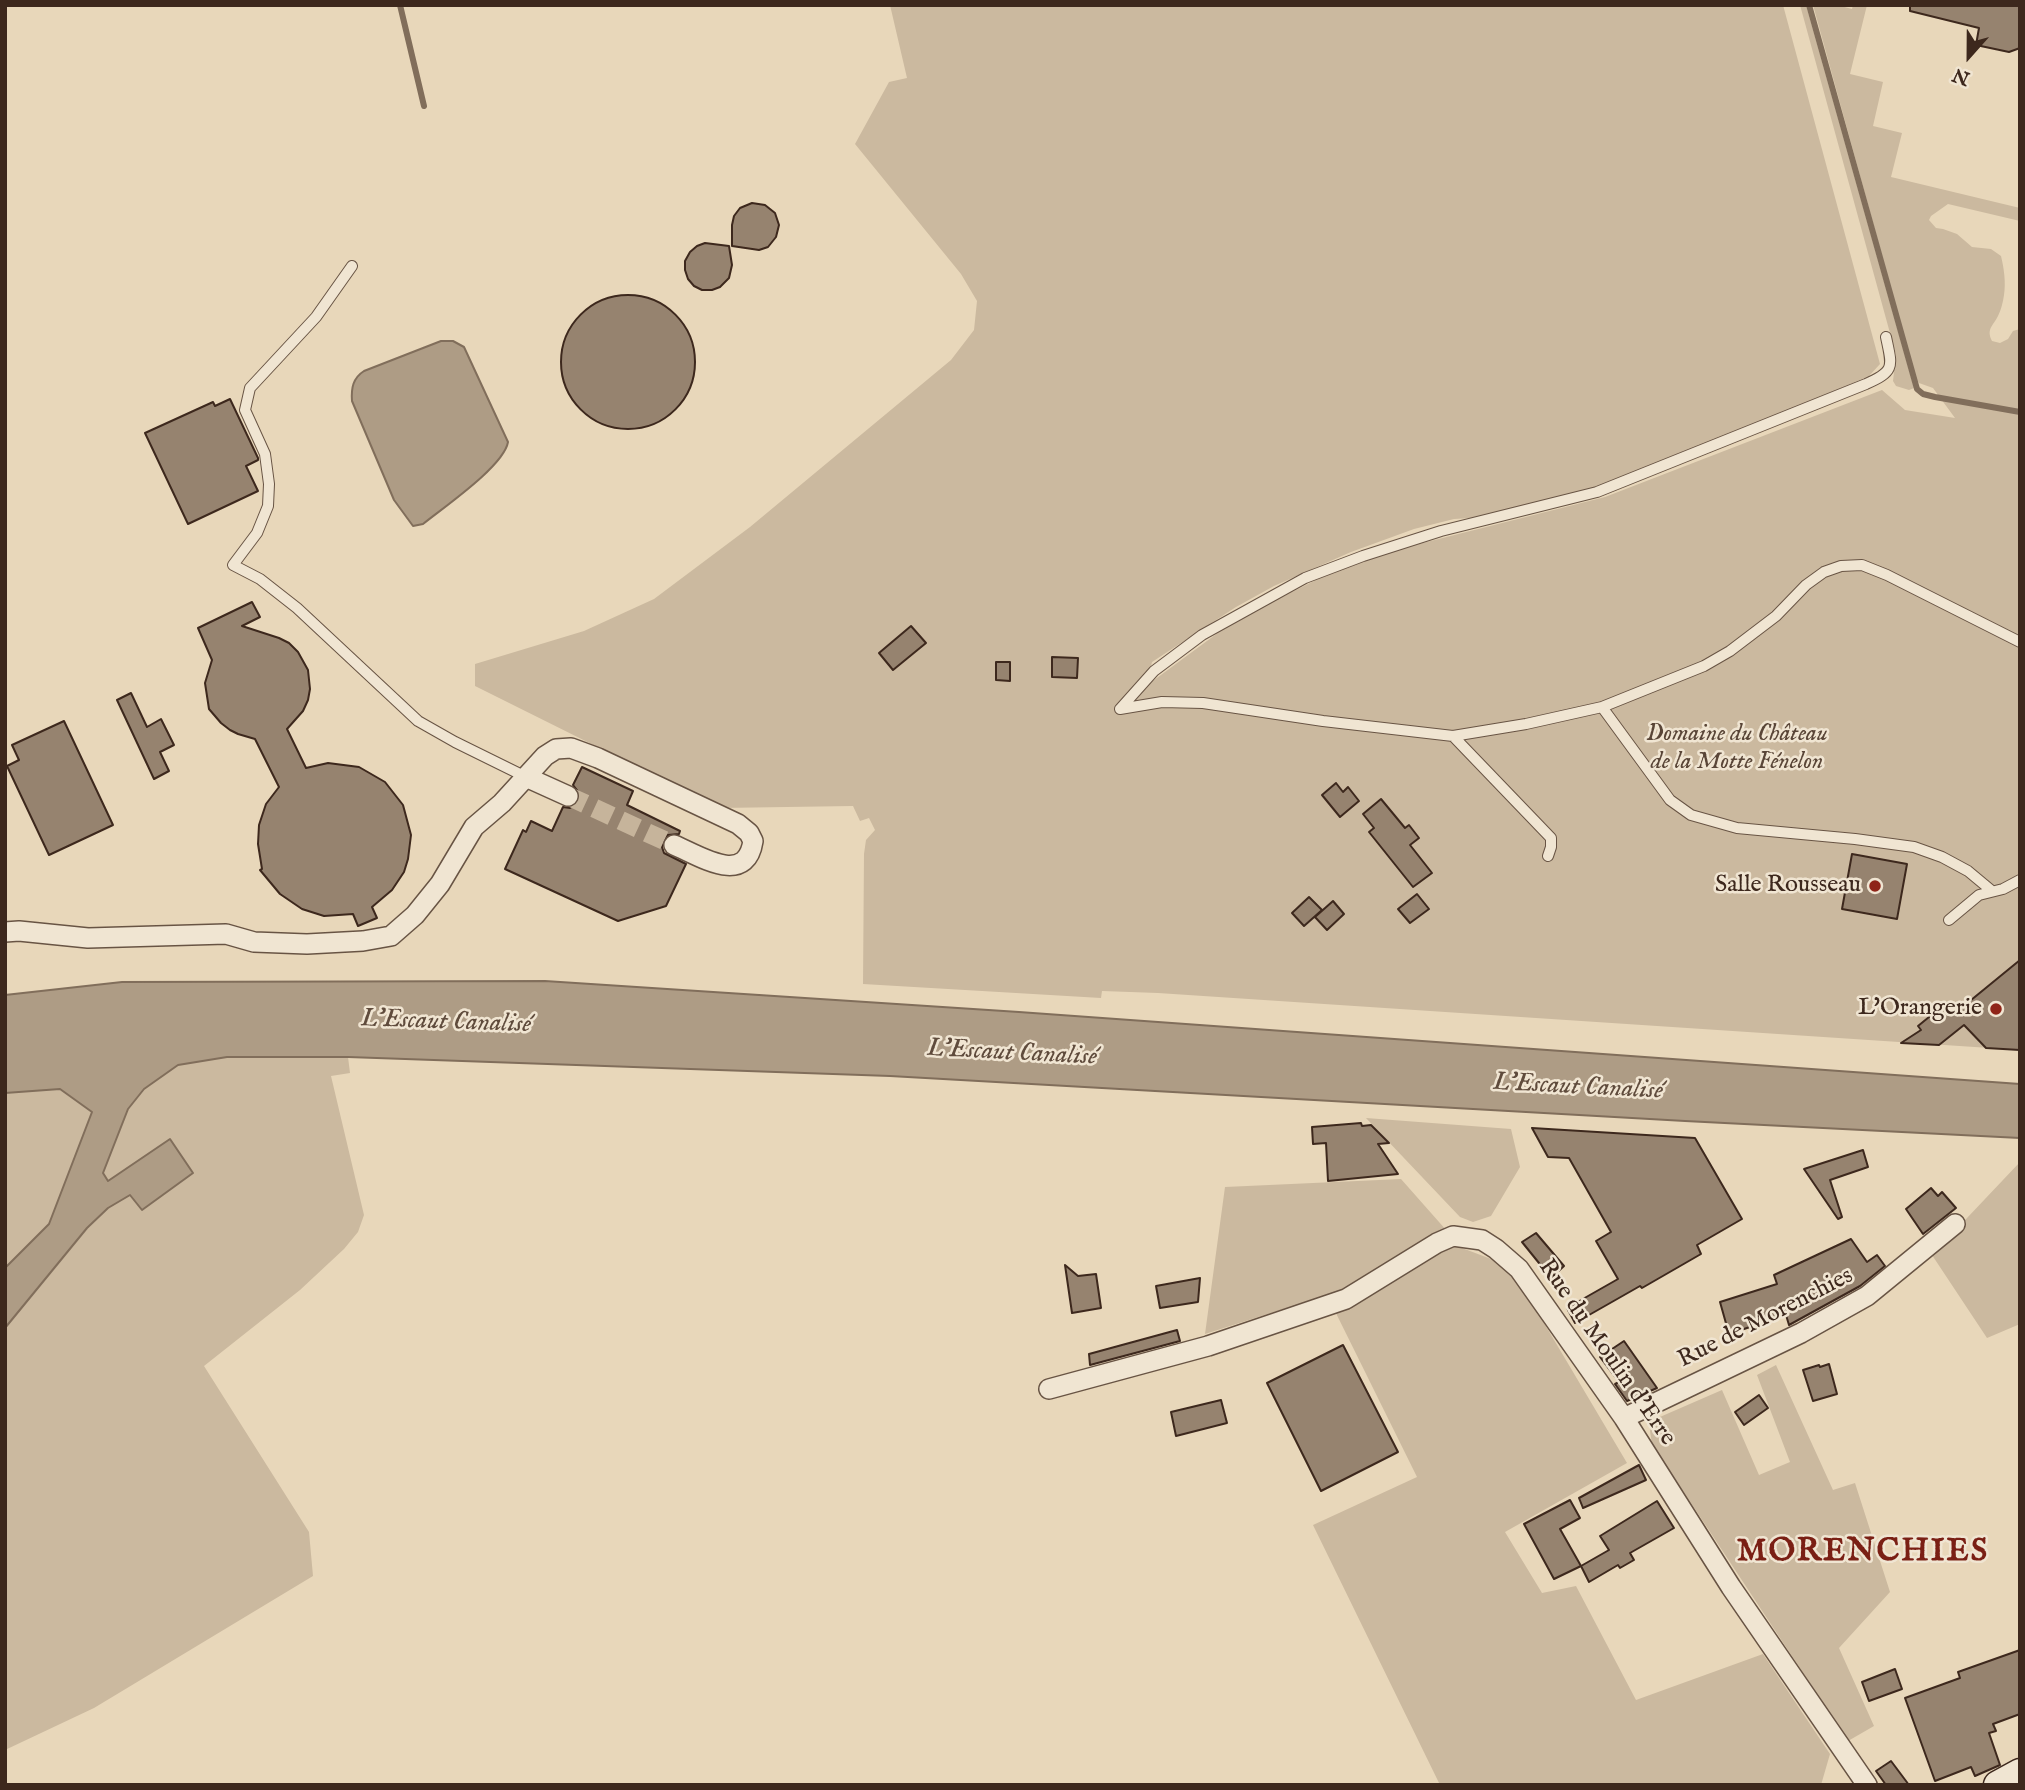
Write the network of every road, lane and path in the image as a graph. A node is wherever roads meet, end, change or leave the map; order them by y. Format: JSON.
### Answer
{"nodes":[{"id":1,"x":352,"y":265,"type":"dead end"},
{"id":2,"x":1886,"y":337,"type":"dead end"},
{"id":3,"x":2020,"y":642,"type":"edge"},
{"id":4,"x":1602,"y":707,"type":"junction"},
{"id":5,"x":1453,"y":736,"type":"junction"},
{"id":6,"x":526,"y":777,"type":"junction"},
{"id":7,"x":568,"y":796,"type":"tunnel mouth"},
{"id":8,"x":674,"y":845,"type":"tunnel mouth"},
{"id":9,"x":1548,"y":856,"type":"dead end"},
{"id":10,"x":2020,"y":880,"type":"edge"},
{"id":11,"x":1992,"y":891,"type":"junction"},
{"id":12,"x":1949,"y":920,"type":"dead end"},
{"id":13,"x":5,"y":932,"type":"edge"},
{"id":14,"x":1955,"y":1224,"type":"dead end"},
{"id":15,"x":1049,"y":1388,"type":"dead end"},
{"id":16,"x":1624,"y":1418,"type":"junction"},
{"id":17,"x":2020,"y":1773,"type":"edge"},
{"id":18,"x":1867,"y":1785,"type":"edge"},
{"id":19,"x":1998,"y":1785,"type":"edge"}],
"edges":[{"from":1,"to":6,"type":"lane"},
{"from":2,"to":5,"type":"lane"},
{"from":3,"to":4,"type":"lane"},
{"from":4,"to":5,"type":"lane"},
{"from":4,"to":11,"type":"lane"},
{"from":5,"to":9,"type":"lane"},
{"from":6,"to":7,"type":"street"},
{"from":6,"to":8,"type":"street"},
{"from":6,"to":13,"type":"street"},
{"from":10,"to":11,"type":"lane"},
{"from":11,"to":12,"type":"lane"},
{"from":14,"to":16,"type":"street","name":"Rue de Morenchies"},
{"from":15,"to":16,"type":"street","name":"Rue du Moulin d'Erre"},
{"from":16,"to":18,"type":"street","name":"Rue du Moulin d'Erre"},
{"from":17,"to":19,"type":"street"}]}
